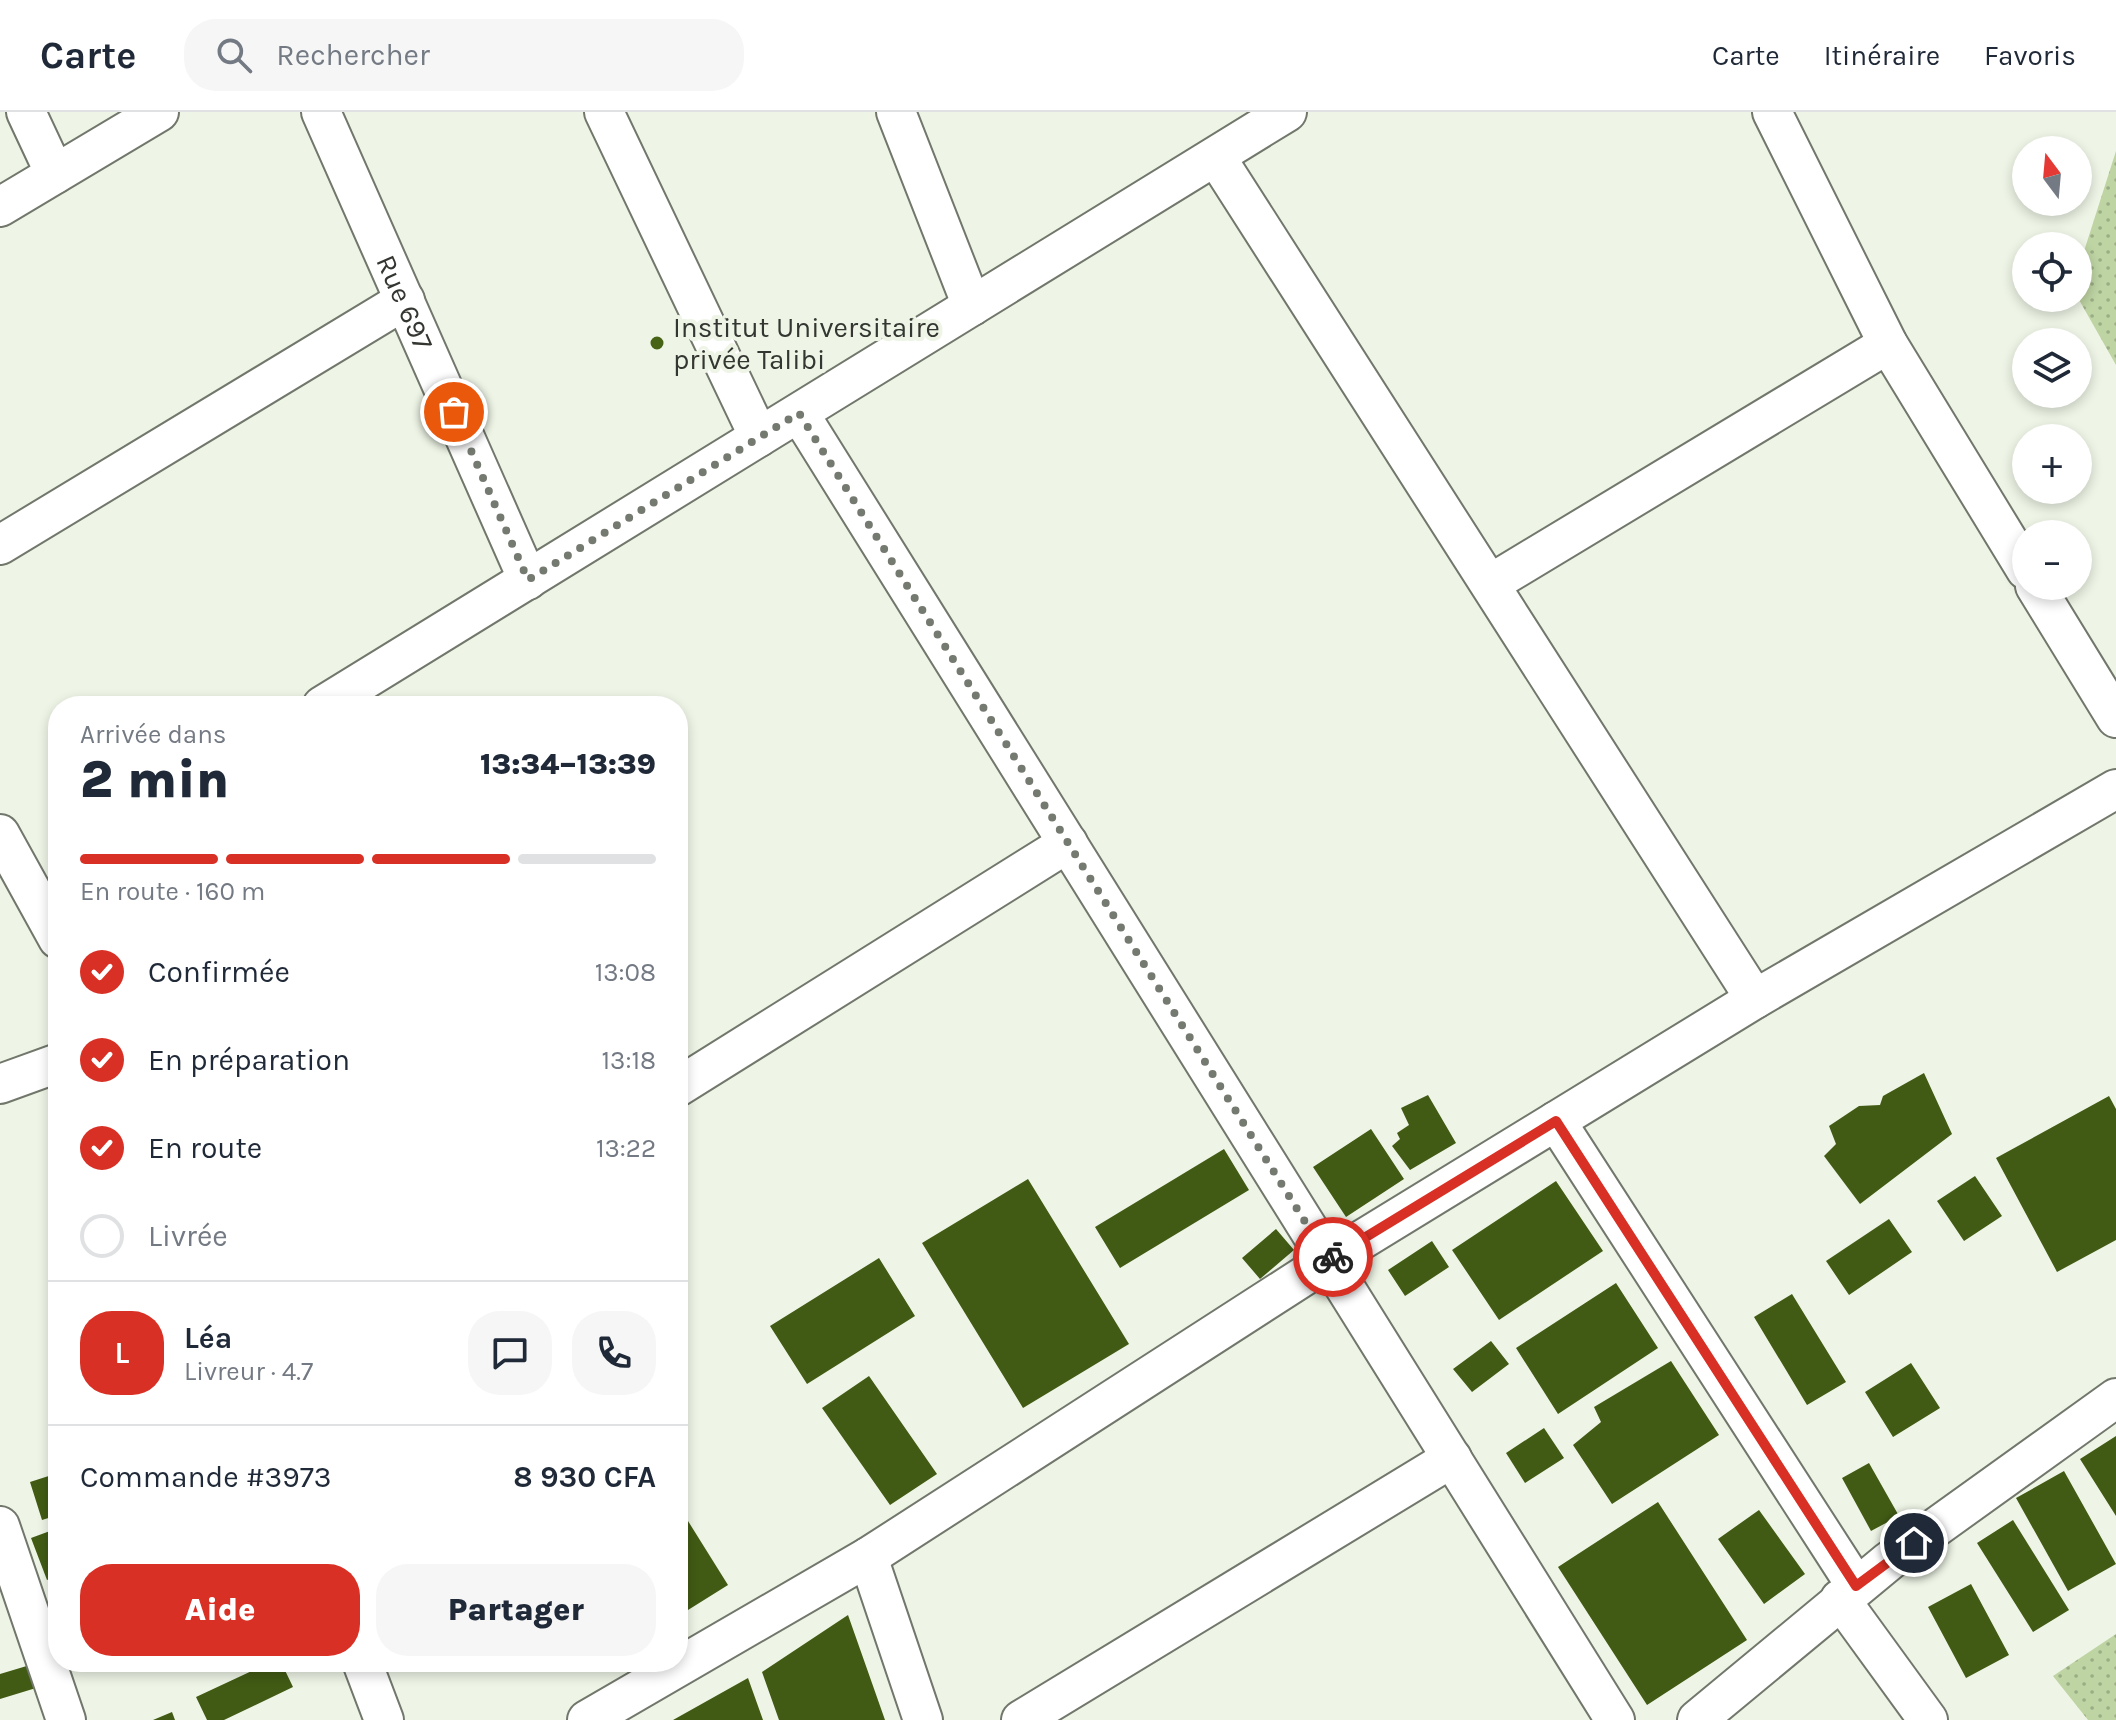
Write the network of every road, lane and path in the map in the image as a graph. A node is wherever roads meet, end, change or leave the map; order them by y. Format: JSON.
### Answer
{"nodes":[{"id":1,"x":26,"y":112,"type":"edge"},
{"id":2,"x":159,"y":112,"type":"edge"},
{"id":3,"x":321,"y":112,"type":"edge"},
{"id":4,"x":604,"y":112,"type":"edge"},
{"id":5,"x":896,"y":112,"type":"edge"},
{"id":6,"x":1287,"y":112,"type":"edge"},
{"id":7,"x":1772,"y":112,"type":"edge"},
{"id":8,"x":1216,"y":157,"type":"junction"},
{"id":9,"x":55,"y":174,"type":"junction"},
{"id":10,"x":0,"y":207,"type":"edge"},
{"id":11,"x":405,"y":300,"type":"junction"},
{"id":12,"x":972,"y":306,"type":"junction"},
{"id":13,"x":1888,"y":344,"type":"junction"},
{"id":14,"x":799,"y":413,"type":"junction"},
{"id":15,"x":759,"y":437,"type":"junction"},
{"id":16,"x":0,"y":545,"type":"edge"},
{"id":17,"x":2012,"y":547,"type":"edge"},
{"id":18,"x":528,"y":580,"type":"junction"},
{"id":19,"x":1490,"y":584,"type":"junction"},
{"id":20,"x":2044,"y":600,"type":"edge"},
{"id":21,"x":338,"y":696,"type":"edge"},
{"id":22,"x":2116,"y":718,"type":"edge"},
{"id":23,"x":2116,"y":789,"type":"edge"},
{"id":24,"x":0,"y":834,"type":"edge"},
{"id":25,"x":1068,"y":843,"type":"junction"},
{"id":26,"x":43,"y":877,"type":"edge"},
{"id":27,"x":48,"y":898,"type":"edge"},
{"id":28,"x":1755,"y":999,"type":"junction"},
{"id":29,"x":48,"y":1067,"type":"edge"},
{"id":30,"x":688,"y":1081,"type":"edge"},
{"id":31,"x":0,"y":1084,"type":"edge"},
{"id":32,"x":1556,"y":1121,"type":"junction"},
{"id":33,"x":1329,"y":1260,"type":"junction"},
{"id":34,"x":2116,"y":1398,"type":"edge"},
{"id":35,"x":1452,"y":1458,"type":"junction"},
{"id":36,"x":0,"y":1526,"type":"edge"},
{"id":37,"x":868,"y":1557,"type":"junction"},
{"id":38,"x":1848,"y":1592,"type":"junction"},
{"id":39,"x":688,"y":1661,"type":"edge"},
{"id":40,"x":48,"y":1667,"type":"edge"},
{"id":41,"x":50,"y":1672,"type":"edge"},
{"id":42,"x":366,"y":1672,"type":"edge"},
{"id":43,"x":670,"y":1672,"type":"edge"},
{"id":44,"x":66,"y":1720,"type":"edge"},
{"id":45,"x":384,"y":1720,"type":"edge"},
{"id":46,"x":587,"y":1720,"type":"edge"},
{"id":47,"x":923,"y":1720,"type":"edge"},
{"id":48,"x":1021,"y":1720,"type":"edge"},
{"id":49,"x":1615,"y":1720,"type":"edge"},
{"id":50,"x":1697,"y":1720,"type":"edge"},
{"id":51,"x":1928,"y":1720,"type":"edge"}],
"edges":[{"from":1,"to":9,"type":"street"},
{"from":2,"to":9,"type":"street"},
{"from":3,"to":11,"type":"street","name":"Rue 697"},
{"from":4,"to":15,"type":"street"},
{"from":5,"to":12,"type":"street"},
{"from":6,"to":8,"type":"street"},
{"from":7,"to":13,"type":"street"},
{"from":8,"to":12,"type":"street"},
{"from":8,"to":19,"type":"street"},
{"from":9,"to":10,"type":"street"},
{"from":11,"to":16,"type":"street"},
{"from":11,"to":18,"type":"street","name":"Rue 697"},
{"from":12,"to":14,"type":"street"},
{"from":13,"to":17,"type":"street"},
{"from":13,"to":19,"type":"street"},
{"from":14,"to":15,"type":"street"},
{"from":14,"to":25,"type":"street"},
{"from":15,"to":18,"type":"street"},
{"from":18,"to":21,"type":"street"},
{"from":19,"to":28,"type":"street"},
{"from":20,"to":22,"type":"street"},
{"from":23,"to":28,"type":"street"},
{"from":24,"to":26,"type":"street"},
{"from":25,"to":30,"type":"street"},
{"from":25,"to":33,"type":"street"},
{"from":26,"to":27,"type":"street"},
{"from":28,"to":32,"type":"street"},
{"from":29,"to":31,"type":"street"},
{"from":32,"to":33,"type":"street"},
{"from":32,"to":38,"type":"street"},
{"from":33,"to":35,"type":"street"},
{"from":33,"to":37,"type":"street"},
{"from":34,"to":38,"type":"street"},
{"from":35,"to":48,"type":"street"},
{"from":35,"to":49,"type":"street"},
{"from":36,"to":40,"type":"street"},
{"from":37,"to":39,"type":"street"},
{"from":37,"to":47,"type":"street"},
{"from":38,"to":50,"type":"street"},
{"from":38,"to":51,"type":"street"},
{"from":41,"to":44,"type":"street"},
{"from":42,"to":45,"type":"street"},
{"from":43,"to":46,"type":"street"}]}
